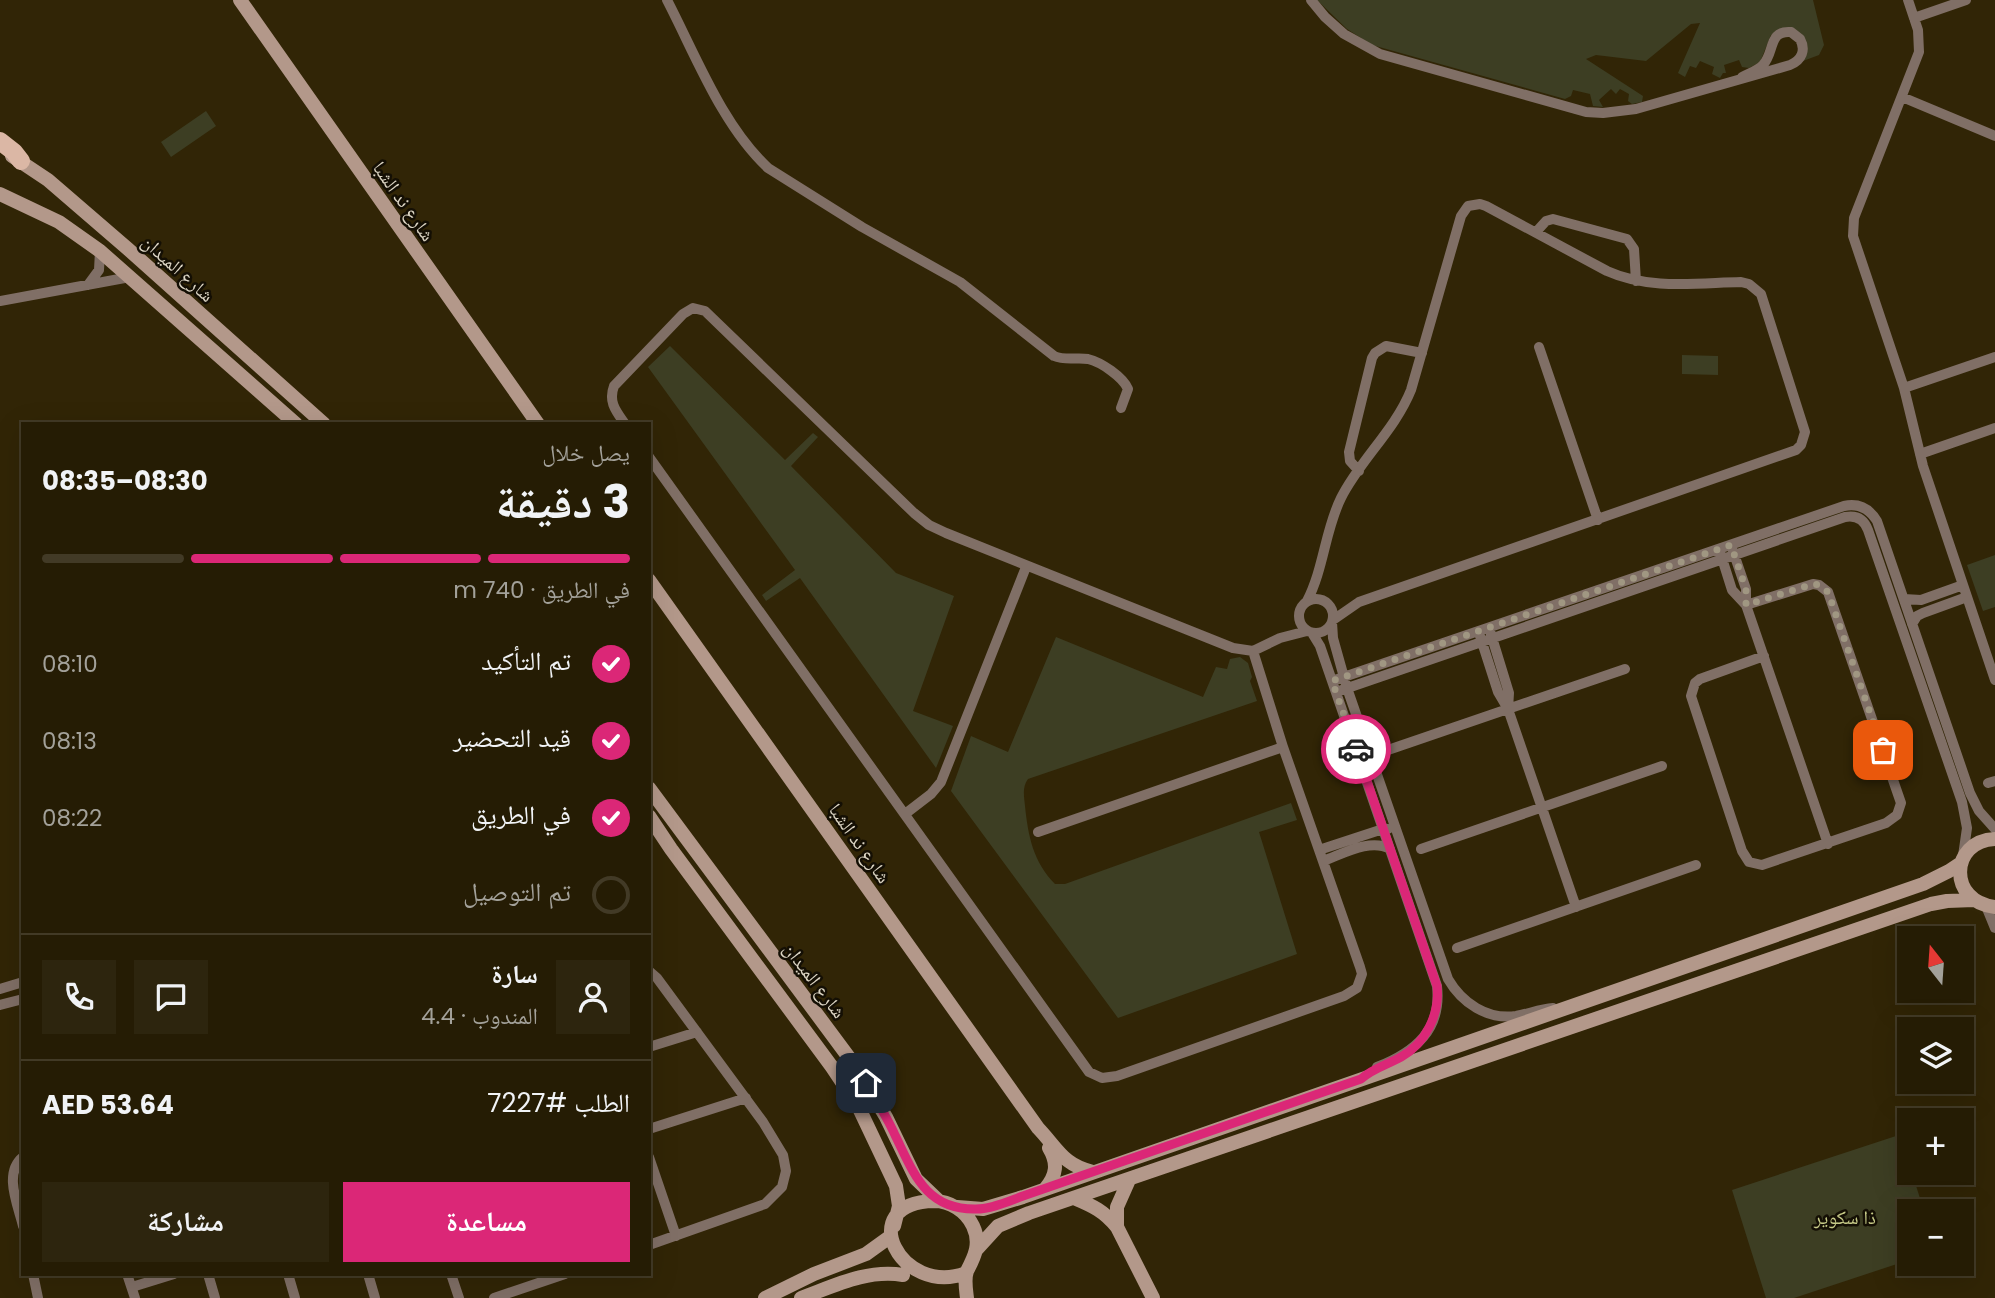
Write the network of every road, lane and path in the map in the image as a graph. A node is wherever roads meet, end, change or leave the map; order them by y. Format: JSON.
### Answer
{"nodes":[{"id":1,"x":240,"y":0,"type":"edge"},
{"id":2,"x":667,"y":0,"type":"edge"},
{"id":3,"x":1311,"y":0,"type":"edge"},
{"id":4,"x":1908,"y":0,"type":"edge"},
{"id":5,"x":1966,"y":0,"type":"edge"},
{"id":6,"x":1914,"y":18,"type":"junction"},
{"id":7,"x":1742,"y":77,"type":"junction"},
{"id":8,"x":1902,"y":97,"type":"junction"},
{"id":9,"x":1995,"y":135,"type":"edge"},
{"id":10,"x":0,"y":141,"type":"edge"},
{"id":11,"x":0,"y":150,"type":"edge"},
{"id":12,"x":20,"y":161,"type":"junction"},
{"id":13,"x":0,"y":194,"type":"edge"},
{"id":14,"x":1536,"y":232,"type":"junction"},
{"id":15,"x":100,"y":251,"type":"junction"},
{"id":16,"x":130,"y":276,"type":"junction"},
{"id":17,"x":1636,"y":281,"type":"junction"},
{"id":18,"x":88,"y":285,"type":"junction"},
{"id":19,"x":0,"y":301,"type":"edge"},
{"id":20,"x":1539,"y":347,"type":"dead end"},
{"id":21,"x":1422,"y":353,"type":"junction"},
{"id":22,"x":1995,"y":357,"type":"edge"},
{"id":23,"x":1904,"y":388,"type":"junction"},
{"id":24,"x":1121,"y":408,"type":"dead end"},
{"id":25,"x":294,"y":422,"type":"edge"},
{"id":26,"x":322,"y":422,"type":"edge"},
{"id":27,"x":537,"y":422,"type":"edge"},
{"id":28,"x":624,"y":422,"type":"edge"},
{"id":29,"x":1995,"y":428,"type":"edge"},
{"id":30,"x":1977,"y":435,"type":"junction"},
{"id":31,"x":1995,"y":435,"type":"edge"},
{"id":32,"x":1920,"y":454,"type":"junction"},
{"id":33,"x":651,"y":460,"type":"edge"},
{"id":34,"x":1359,"y":471,"type":"junction"},
{"id":35,"x":1598,"y":520,"type":"junction"},
{"id":36,"x":1733,"y":550,"type":"junction"},
{"id":37,"x":1720,"y":554,"type":"junction"},
{"id":38,"x":1026,"y":567,"type":"junction"},
{"id":39,"x":1319,"y":572,"type":"junction"},
{"id":40,"x":651,"y":583,"type":"edge"},
{"id":41,"x":1963,"y":585,"type":"junction"},
{"id":42,"x":1967,"y":597,"type":"junction"},
{"id":43,"x":1904,"y":599,"type":"junction"},
{"id":44,"x":1307,"y":601,"type":"junction"},
{"id":45,"x":1359,"y":602,"type":"junction"},
{"id":46,"x":1328,"y":604,"type":"junction"},
{"id":47,"x":1746,"y":605,"type":"junction"},
{"id":48,"x":1298,"y":613,"type":"junction"},
{"id":49,"x":1332,"y":621,"type":"junction"},
{"id":50,"x":1912,"y":624,"type":"junction"},
{"id":51,"x":1309,"y":632,"type":"junction"},
{"id":52,"x":1485,"y":635,"type":"junction"},
{"id":53,"x":1280,"y":638,"type":"junction"},
{"id":54,"x":1253,"y":651,"type":"junction"},
{"id":55,"x":1764,"y":656,"type":"junction"},
{"id":56,"x":1625,"y":669,"type":"dead end"},
{"id":57,"x":1995,"y":680,"type":"edge"},
{"id":58,"x":1340,"y":685,"type":"junction"},
{"id":59,"x":1508,"y":709,"type":"junction"},
{"id":60,"x":1283,"y":747,"type":"junction"},
{"id":61,"x":1388,"y":750,"type":"dead end"},
{"id":62,"x":1662,"y":766,"type":"dead end"},
{"id":63,"x":651,"y":791,"type":"edge"},
{"id":64,"x":1542,"y":808,"type":"junction"},
{"id":65,"x":905,"y":814,"type":"junction"},
{"id":66,"x":651,"y":819,"type":"edge"},
{"id":67,"x":1383,"y":829,"type":"junction"},
{"id":68,"x":1995,"y":829,"type":"edge"},
{"id":69,"x":1038,"y":832,"type":"dead end"},
{"id":70,"x":1995,"y":839,"type":"edge"},
{"id":71,"x":1828,"y":844,"type":"junction"},
{"id":72,"x":1390,"y":849,"type":"junction"},
{"id":73,"x":1421,"y":849,"type":"dead end"},
{"id":74,"x":1321,"y":856,"type":"junction"},
{"id":75,"x":1962,"y":861,"type":"junction"},
{"id":76,"x":1696,"y":865,"type":"dead end"},
{"id":77,"x":1411,"y":878,"type":"junction"},
{"id":78,"x":1985,"y":905,"type":"edge"},
{"id":79,"x":1576,"y":906,"type":"junction"},
{"id":80,"x":1995,"y":928,"type":"edge"},
{"id":81,"x":1457,"y":948,"type":"dead end"},
{"id":82,"x":651,"y":974,"type":"edge"},
{"id":83,"x":21,"y":983,"type":"edge"},
{"id":84,"x":0,"y":989,"type":"edge"},
{"id":85,"x":21,"y":1000,"type":"edge"},
{"id":86,"x":0,"y":1005,"type":"edge"},
{"id":87,"x":1566,"y":1008,"type":"junction"},
{"id":88,"x":697,"y":1032,"type":"junction"},
{"id":89,"x":651,"y":1046,"type":"edge"},
{"id":90,"x":1361,"y":1079,"type":"junction"},
{"id":91,"x":746,"y":1098,"type":"junction"},
{"id":92,"x":651,"y":1128,"type":"edge"},
{"id":93,"x":1038,"y":1128,"type":"junction"},
{"id":94,"x":21,"y":1159,"type":"edge"},
{"id":95,"x":651,"y":1163,"type":"edge"},
{"id":96,"x":1094,"y":1172,"type":"junction"},
{"id":97,"x":1129,"y":1180,"type":"junction"},
{"id":98,"x":1045,"y":1189,"type":"junction"},
{"id":99,"x":1074,"y":1198,"type":"junction"},
{"id":100,"x":939,"y":1201,"type":"junction"},
{"id":101,"x":957,"y":1208,"type":"junction"},
{"id":102,"x":21,"y":1217,"type":"edge"},
{"id":103,"x":1117,"y":1227,"type":"junction"},
{"id":104,"x":893,"y":1231,"type":"junction"},
{"id":105,"x":676,"y":1236,"type":"junction"},
{"id":106,"x":651,"y":1244,"type":"edge"},
{"id":107,"x":977,"y":1250,"type":"junction"},
{"id":108,"x":966,"y":1273,"type":"junction"},
{"id":109,"x":903,"y":1275,"type":"junction"},
{"id":110,"x":33,"y":1276,"type":"edge"},
{"id":111,"x":129,"y":1276,"type":"edge"},
{"id":112,"x":170,"y":1276,"type":"edge"},
{"id":113,"x":209,"y":1276,"type":"edge"},
{"id":114,"x":289,"y":1276,"type":"edge"},
{"id":115,"x":369,"y":1276,"type":"edge"},
{"id":116,"x":452,"y":1276,"type":"edge"},
{"id":117,"x":552,"y":1276,"type":"edge"},
{"id":118,"x":533,"y":1279,"type":"edge"},
{"id":119,"x":134,"y":1293,"type":"edge"},
{"id":120,"x":38,"y":1298,"type":"edge"},
{"id":121,"x":215,"y":1298,"type":"edge"},
{"id":122,"x":295,"y":1298,"type":"edge"},
{"id":123,"x":375,"y":1298,"type":"edge"},
{"id":124,"x":459,"y":1298,"type":"edge"},
{"id":125,"x":494,"y":1298,"type":"edge"},
{"id":126,"x":765,"y":1298,"type":"edge"},
{"id":127,"x":801,"y":1298,"type":"edge"},
{"id":128,"x":967,"y":1298,"type":"edge"},
{"id":129,"x":1153,"y":1298,"type":"edge"}],
"edges":[{"from":1,"to":27,"type":"street","name":"شارع ند الشبا"},
{"from":2,"to":24,"type":"street"},
{"from":3,"to":7,"type":"street"},
{"from":4,"to":6,"type":"street"},
{"from":5,"to":6,"type":"street"},
{"from":6,"to":8,"type":"street"},
{"from":7,"to":7,"type":"street"},
{"from":8,"to":9,"type":"street"},
{"from":8,"to":23,"type":"street"},
{"from":10,"to":12,"type":"main road"},
{"from":11,"to":12,"type":"street","name":"شارع الميدان"},
{"from":12,"to":26,"type":"street","name":"شارع الميدان"},
{"from":13,"to":15,"type":"street","name":"شارع الميدان"},
{"from":14,"to":17,"type":"street"},
{"from":14,"to":17,"type":"street"},
{"from":14,"to":21,"type":"street"},
{"from":15,"to":16,"type":"street","name":"شارع الميدان"},
{"from":15,"to":18,"type":"street"},
{"from":16,"to":18,"type":"street"},
{"from":16,"to":25,"type":"street","name":"شارع الميدان"},
{"from":17,"to":35,"type":"street"},
{"from":18,"to":19,"type":"street"},
{"from":20,"to":35,"type":"street"},
{"from":21,"to":34,"type":"street"},
{"from":21,"to":34,"type":"street"},
{"from":22,"to":23,"type":"street"},
{"from":23,"to":32,"type":"street"},
{"from":28,"to":38,"type":"street"},
{"from":29,"to":30,"type":"street"},
{"from":30,"to":31,"type":"street"},
{"from":30,"to":32,"type":"street"},
{"from":32,"to":41,"type":"street"},
{"from":33,"to":65,"type":"street"},
{"from":34,"to":39,"type":"street"},
{"from":35,"to":45,"type":"street"},
{"from":36,"to":37,"type":"street"},
{"from":36,"to":43,"type":"street"},
{"from":36,"to":47,"type":"street"},
{"from":36,"to":75,"type":"street"},
{"from":37,"to":47,"type":"street"},
{"from":37,"to":52,"type":"street"},
{"from":38,"to":54,"type":"street"},
{"from":38,"to":65,"type":"street"},
{"from":39,"to":44,"type":"street"},
{"from":39,"to":46,"type":"street"},
{"from":40,"to":93,"type":"street","name":"شارع ند الشبا"},
{"from":41,"to":42,"type":"street"},
{"from":41,"to":43,"type":"street"},
{"from":42,"to":50,"type":"street"},
{"from":42,"to":57,"type":"street"},
{"from":43,"to":50,"type":"street"},
{"from":44,"to":46,"type":"street"},
{"from":44,"to":48,"type":"street"},
{"from":45,"to":46,"type":"street"},
{"from":45,"to":49,"type":"street"},
{"from":46,"to":49,"type":"street"},
{"from":47,"to":55,"type":"street"},
{"from":47,"to":71,"type":"street"},
{"from":48,"to":51,"type":"street"},
{"from":48,"to":53,"type":"street"},
{"from":49,"to":51,"type":"street"},
{"from":49,"to":58,"type":"street"},
{"from":50,"to":68,"type":"street"},
{"from":51,"to":53,"type":"street"},
{"from":51,"to":58,"type":"street"},
{"from":52,"to":58,"type":"street"},
{"from":52,"to":59,"type":"street"},
{"from":53,"to":54,"type":"street"},
{"from":54,"to":60,"type":"street"},
{"from":55,"to":71,"type":"street"},
{"from":55,"to":71,"type":"street"},
{"from":56,"to":59,"type":"street"},
{"from":58,"to":67,"type":"street"},
{"from":58,"to":77,"type":"street"},
{"from":59,"to":61,"type":"street"},
{"from":59,"to":64,"type":"street"},
{"from":60,"to":69,"type":"street"},
{"from":60,"to":74,"type":"street"},
{"from":62,"to":64,"type":"street"},
{"from":63,"to":100,"type":"street","name":"شارع الميدان"},
{"from":64,"to":73,"type":"street"},
{"from":64,"to":79,"type":"street"},
{"from":65,"to":74,"type":"street"},
{"from":66,"to":104,"type":"street","name":"شارع الميدان"},
{"from":67,"to":72,"type":"street"},
{"from":67,"to":74,"type":"street"},
{"from":67,"to":77,"type":"street"},
{"from":70,"to":75,"type":"street"},
{"from":72,"to":74,"type":"street"},
{"from":72,"to":90,"type":"street"},
{"from":75,"to":78,"type":"street"},
{"from":75,"to":87,"type":"street"},
{"from":76,"to":79,"type":"street"},
{"from":77,"to":87,"type":"street"},
{"from":78,"to":80,"type":"street"},
{"from":78,"to":97,"type":"street"},
{"from":79,"to":81,"type":"street"},
{"from":82,"to":88,"type":"street"},
{"from":83,"to":84,"type":"street"},
{"from":85,"to":86,"type":"street"},
{"from":87,"to":90,"type":"street"},
{"from":88,"to":89,"type":"street"},
{"from":88,"to":91,"type":"street"},
{"from":90,"to":96,"type":"street"},
{"from":91,"to":92,"type":"street"},
{"from":91,"to":105,"type":"street"},
{"from":93,"to":96,"type":"street","name":"شارع ند الشبا"},
{"from":93,"to":98,"type":"street","name":"شارع ند الشبا"},
{"from":94,"to":102,"type":"street"},
{"from":95,"to":105,"type":"street"},
{"from":96,"to":98,"type":"street"},
{"from":97,"to":99,"type":"street"},
{"from":97,"to":103,"type":"street"},
{"from":98,"to":101,"type":"street"},
{"from":99,"to":103,"type":"street"},
{"from":99,"to":107,"type":"street"},
{"from":100,"to":101,"type":"street"},
{"from":100,"to":104,"type":"street"},
{"from":101,"to":107,"type":"street"},
{"from":103,"to":129,"type":"street"},
{"from":104,"to":109,"type":"street"},
{"from":104,"to":126,"type":"street"},
{"from":105,"to":106,"type":"street"},
{"from":107,"to":108,"type":"street"},
{"from":108,"to":109,"type":"street"},
{"from":108,"to":128,"type":"street"},
{"from":109,"to":127,"type":"street"},
{"from":110,"to":120,"type":"street"},
{"from":111,"to":119,"type":"street"},
{"from":112,"to":119,"type":"street"},
{"from":113,"to":121,"type":"street"},
{"from":114,"to":122,"type":"street"},
{"from":115,"to":123,"type":"street"},
{"from":116,"to":124,"type":"street"},
{"from":117,"to":118,"type":"street"},
{"from":118,"to":125,"type":"street"}]}
